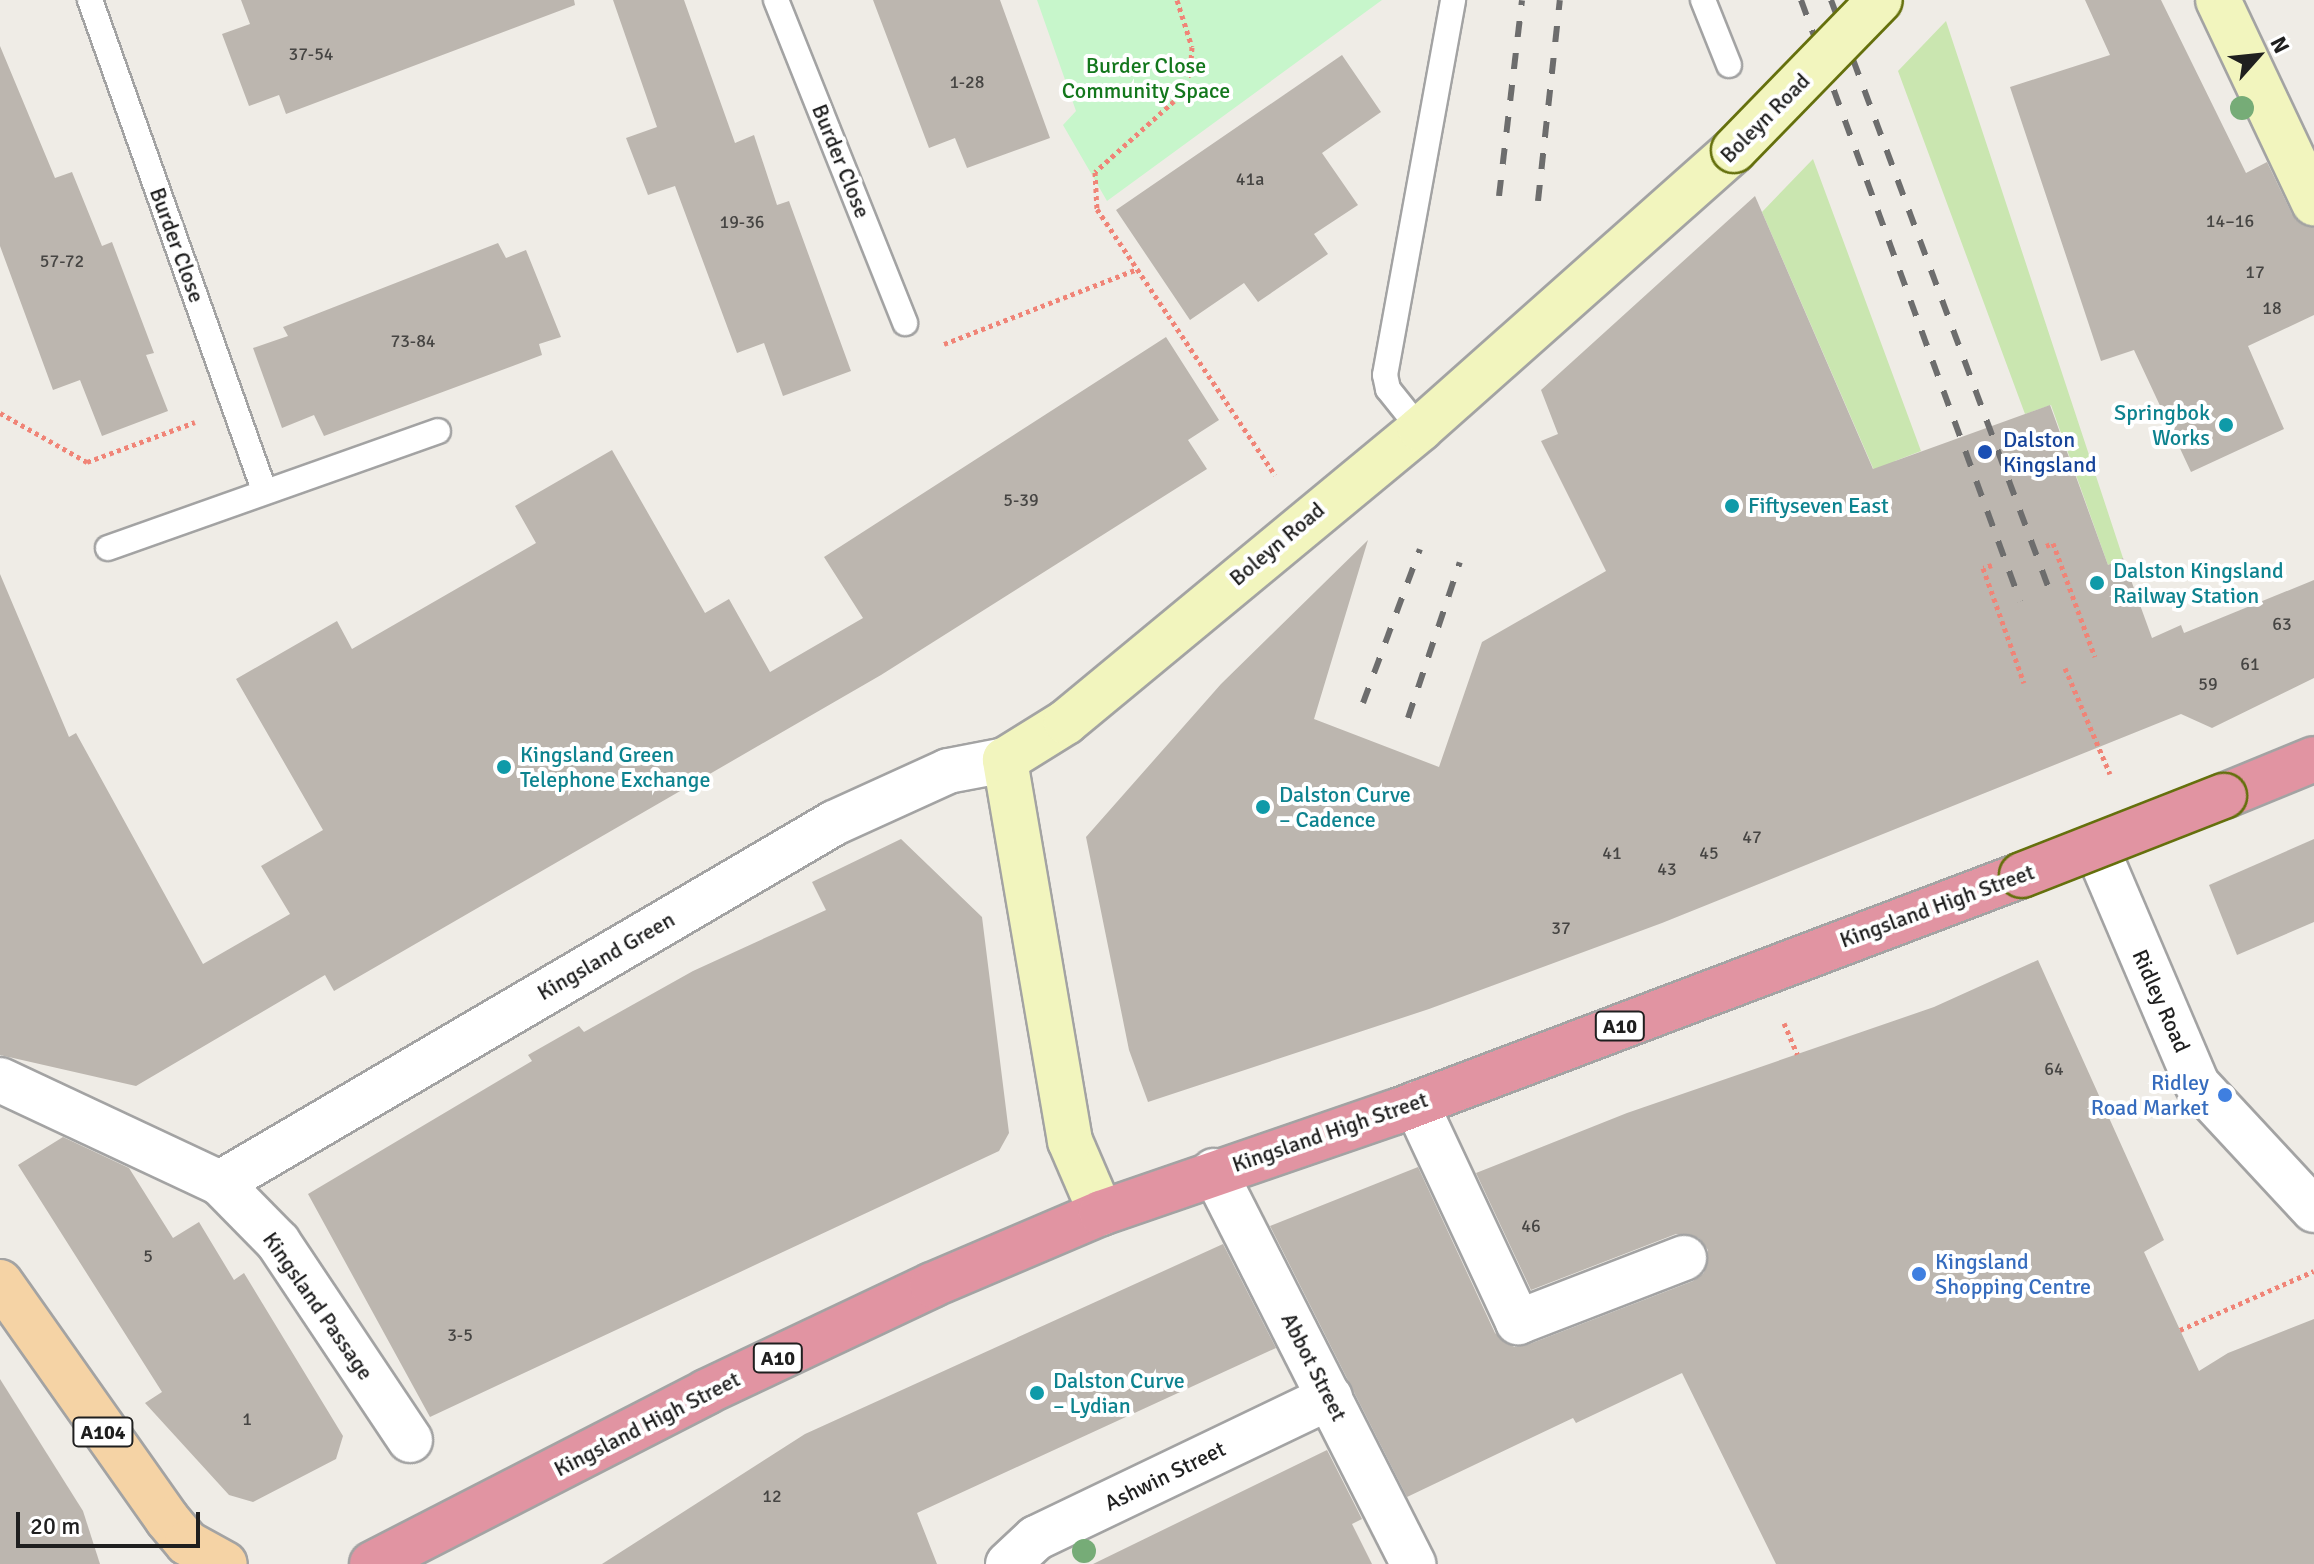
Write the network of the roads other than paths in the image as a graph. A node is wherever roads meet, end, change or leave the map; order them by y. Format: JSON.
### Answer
{"nodes":[{"id":1,"x":90,"y":0,"type":"edge"},
{"id":2,"x":776,"y":0,"type":"edge"},
{"id":3,"x":1453,"y":0,"type":"edge"},
{"id":4,"x":1703,"y":0,"type":"edge"},
{"id":5,"x":1880,"y":0,"type":"edge"},
{"id":6,"x":2218,"y":0,"type":"edge"},
{"id":7,"x":1729,"y":65,"type":"dead end"},
{"id":8,"x":2314,"y":203,"type":"edge"},
{"id":9,"x":905,"y":323,"type":"road end"},
{"id":10,"x":1420,"y":429,"type":"junction"},
{"id":11,"x":438,"y":431,"type":"dead end"},
{"id":12,"x":264,"y":490,"type":"junction"},
{"id":13,"x":108,"y":548,"type":"dead end"},
{"id":14,"x":2314,"y":759,"type":"edge"},
{"id":15,"x":1005,"y":760,"type":"junction"},
{"id":16,"x":2096,"y":847,"type":"junction"},
{"id":17,"x":0,"y":1080,"type":"edge"},
{"id":18,"x":1416,"y":1104,"type":"junction"},
{"id":19,"x":1214,"y":1171,"type":"junction"},
{"id":20,"x":220,"y":1183,"type":"junction"},
{"id":21,"x":2314,"y":1210,"type":"edge"},
{"id":22,"x":1101,"y":1213,"type":"junction"},
{"id":23,"x":1684,"y":1258,"type":"dead end"},
{"id":24,"x":0,"y":1282,"type":"edge"},
{"id":25,"x":1330,"y":1397,"type":"junction"},
{"id":26,"x":410,"y":1440,"type":"dead end"},
{"id":27,"x":225,"y":1564,"type":"edge"},
{"id":28,"x":372,"y":1564,"type":"edge"},
{"id":29,"x":1008,"y":1564,"type":"edge"},
{"id":30,"x":1413,"y":1564,"type":"edge"}],
"edges":[{"from":1,"to":12,"type":"lane","name":"Burder Close"},
{"from":2,"to":9,"type":"lane","name":"Burder Close"},
{"from":3,"to":10,"type":"lane"},
{"from":4,"to":7,"type":"lane"},
{"from":5,"to":10,"type":"street","name":"Boleyn Road","bridge":true},
{"from":6,"to":8,"type":"street"},
{"from":10,"to":15,"type":"street","name":"Boleyn Road"},
{"from":11,"to":12,"type":"lane"},
{"from":12,"to":13,"type":"lane"},
{"from":14,"to":16,"type":"highway","name":"Kingsland High Street","number":"A10","bridge":true},
{"from":15,"to":20,"type":"street","name":"Kingsland Green"},
{"from":15,"to":22,"type":"street"},
{"from":16,"to":18,"type":"highway","name":"Kingsland High Street","number":"A10","bridge":true},
{"from":16,"to":21,"type":"street","name":"Ridley Road"},
{"from":17,"to":20,"type":"street","name":"Kingsland Passage"},
{"from":18,"to":19,"type":"highway","name":"Kingsland High Street","number":"A10"},
{"from":18,"to":23,"type":"street"},
{"from":19,"to":22,"type":"highway","name":"Kingsland High Street","number":"A10"},
{"from":19,"to":25,"type":"street","name":"Abbot Street"},
{"from":20,"to":26,"type":"street","name":"Kingsland Passage"},
{"from":22,"to":28,"type":"highway","name":"Kingsland High Street","number":"A10"},
{"from":24,"to":27,"type":"main road","number":"A104"},
{"from":25,"to":29,"type":"street","name":"Ashwin Street"},
{"from":25,"to":30,"type":"street","name":"Abbot Street"}]}
